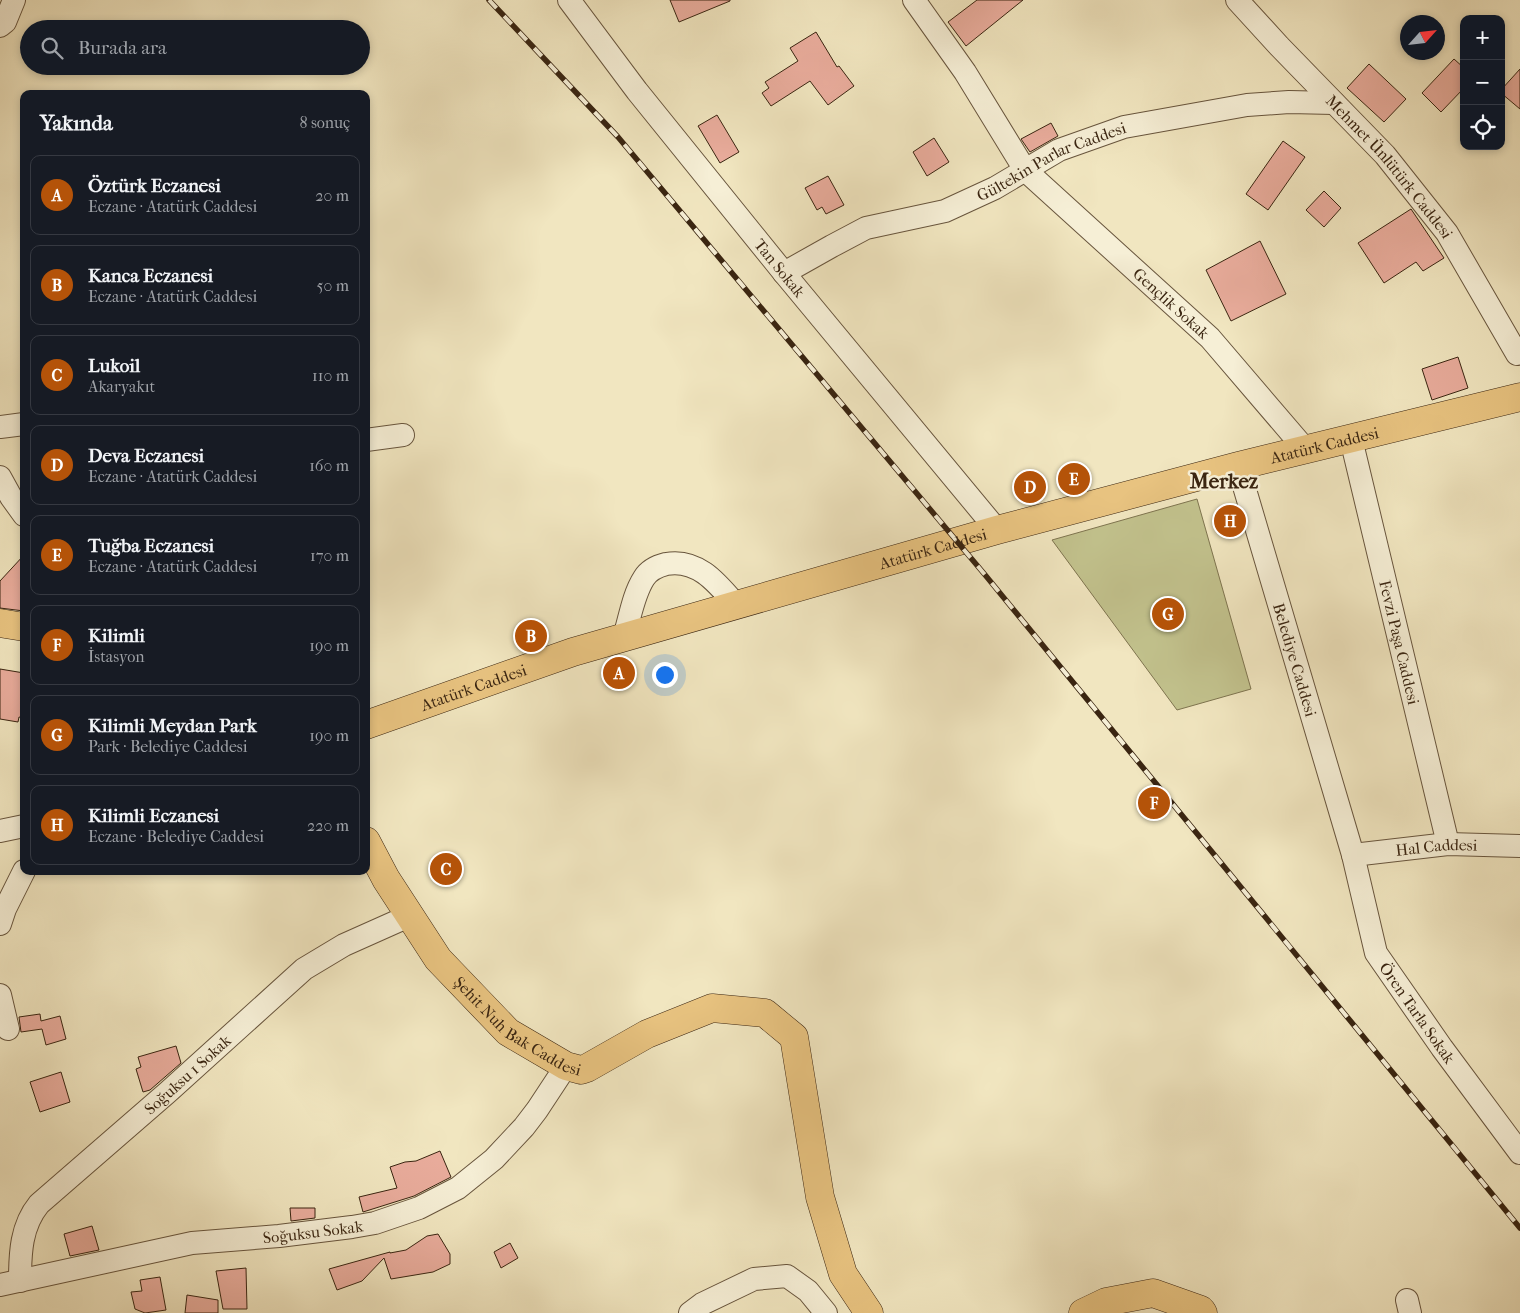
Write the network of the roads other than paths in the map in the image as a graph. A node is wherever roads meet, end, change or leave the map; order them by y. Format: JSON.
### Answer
{"nodes":[{"id":1,"x":14,"y":0,"type":"edge"},
{"id":2,"x":569,"y":0,"type":"edge"},
{"id":3,"x":914,"y":0,"type":"edge"},
{"id":4,"x":1237,"y":0,"type":"edge"},
{"id":5,"x":0,"y":26,"type":"edge"},
{"id":6,"x":1334,"y":103,"type":"junction"},
{"id":7,"x":1025,"y":170,"type":"junction"},
{"id":8,"x":784,"y":274,"type":"junction"},
{"id":9,"x":1517,"y":354,"type":"dead end"},
{"id":10,"x":1515,"y":396,"type":"edge"},
{"id":11,"x":20,"y":424,"type":"edge"},
{"id":12,"x":0,"y":427,"type":"edge"},
{"id":13,"x":403,"y":435,"type":"dead end"},
{"id":14,"x":370,"y":439,"type":"edge"},
{"id":15,"x":1351,"y":439,"type":"junction"},
{"id":16,"x":1305,"y":449,"type":"junction"},
{"id":17,"x":1238,"y":466,"type":"junction"},
{"id":18,"x":0,"y":478,"type":"edge"},
{"id":19,"x":20,"y":509,"type":"edge"},
{"id":20,"x":997,"y":530,"type":"junction"},
{"id":21,"x":736,"y":605,"type":"junction"},
{"id":22,"x":0,"y":623,"type":"edge"},
{"id":23,"x":20,"y":626,"type":"edge"},
{"id":24,"x":624,"y":637,"type":"junction"},
{"id":25,"x":370,"y":724,"type":"edge"},
{"id":26,"x":20,"y":827,"type":"edge"},
{"id":27,"x":0,"y":831,"type":"edge"},
{"id":28,"x":1448,"y":844,"type":"junction"},
{"id":29,"x":1520,"y":846,"type":"edge"},
{"id":30,"x":370,"y":849,"type":"edge"},
{"id":31,"x":1353,"y":855,"type":"junction"},
{"id":32,"x":22,"y":875,"type":"edge"},
{"id":33,"x":409,"y":916,"type":"junction"},
{"id":34,"x":0,"y":924,"type":"edge"},
{"id":35,"x":0,"y":995,"type":"edge"},
{"id":36,"x":8,"y":1029,"type":"dead end"},
{"id":37,"x":566,"y":1066,"type":"junction"},
{"id":38,"x":1520,"y":1153,"type":"edge"},
{"id":39,"x":10,"y":1283,"type":"edge"},
{"id":40,"x":690,"y":1313,"type":"edge"},
{"id":41,"x":826,"y":1313,"type":"edge"},
{"id":42,"x":869,"y":1313,"type":"edge"},
{"id":43,"x":1083,"y":1313,"type":"edge"},
{"id":44,"x":1203,"y":1313,"type":"edge"}],
"edges":[{"from":1,"to":5,"type":"street"},
{"from":2,"to":8,"type":"street","name":"Tan Sokak"},
{"from":3,"to":7,"type":"street","name":"Gençlik Sokak"},
{"from":4,"to":6,"type":"street","name":"Mehmet Ünlütürk Caddesi"},
{"from":6,"to":7,"type":"street","name":"Gültekin Parlar Caddesi"},
{"from":6,"to":9,"type":"street","name":"Mehmet Ünlütürk Caddesi"},
{"from":7,"to":8,"type":"street","name":"Gültekin Parlar Caddesi"},
{"from":7,"to":16,"type":"street","name":"Gençlik Sokak"},
{"from":8,"to":20,"type":"street","name":"Tan Sokak"},
{"from":10,"to":15,"type":"main road","name":"Atatürk Caddesi"},
{"from":11,"to":12,"type":"street"},
{"from":13,"to":14,"type":"street"},
{"from":15,"to":16,"type":"main road","name":"Atatürk Caddesi"},
{"from":15,"to":28,"type":"street","name":"Fevzi Paşa Caddesi"},
{"from":16,"to":17,"type":"main road","name":"Atatürk Caddesi"},
{"from":17,"to":20,"type":"main road","name":"Atatürk Caddesi"},
{"from":17,"to":31,"type":"street","name":"Belediye Caddesi"},
{"from":18,"to":19,"type":"street"},
{"from":20,"to":21,"type":"main road","name":"Atatürk Caddesi"},
{"from":21,"to":24,"type":"main road","name":"Atatürk Caddesi"},
{"from":21,"to":24,"type":"street"},
{"from":22,"to":23,"type":"main road"},
{"from":24,"to":25,"type":"main road","name":"Atatürk Caddesi"},
{"from":26,"to":27,"type":"street"},
{"from":28,"to":29,"type":"street","name":"Hal Caddesi"},
{"from":28,"to":31,"type":"street","name":"Hal Caddesi"},
{"from":30,"to":33,"type":"main road","name":"Şehit Nuh Bak Caddesi"},
{"from":31,"to":38,"type":"street","name":"Ören Tarla Sokak"},
{"from":32,"to":34,"type":"street"},
{"from":33,"to":37,"type":"main road","name":"Şehit Nuh Bak Caddesi"},
{"from":33,"to":39,"type":"street","name":"Soğuksu 1 Sokak"},
{"from":35,"to":36,"type":"street"},
{"from":37,"to":39,"type":"street","name":"Soğuksu Sokak"},
{"from":37,"to":42,"type":"main road","name":"Şehit Nuh Bak Caddesi"},
{"from":40,"to":41,"type":"street"},
{"from":43,"to":44,"type":"main road"}]}
